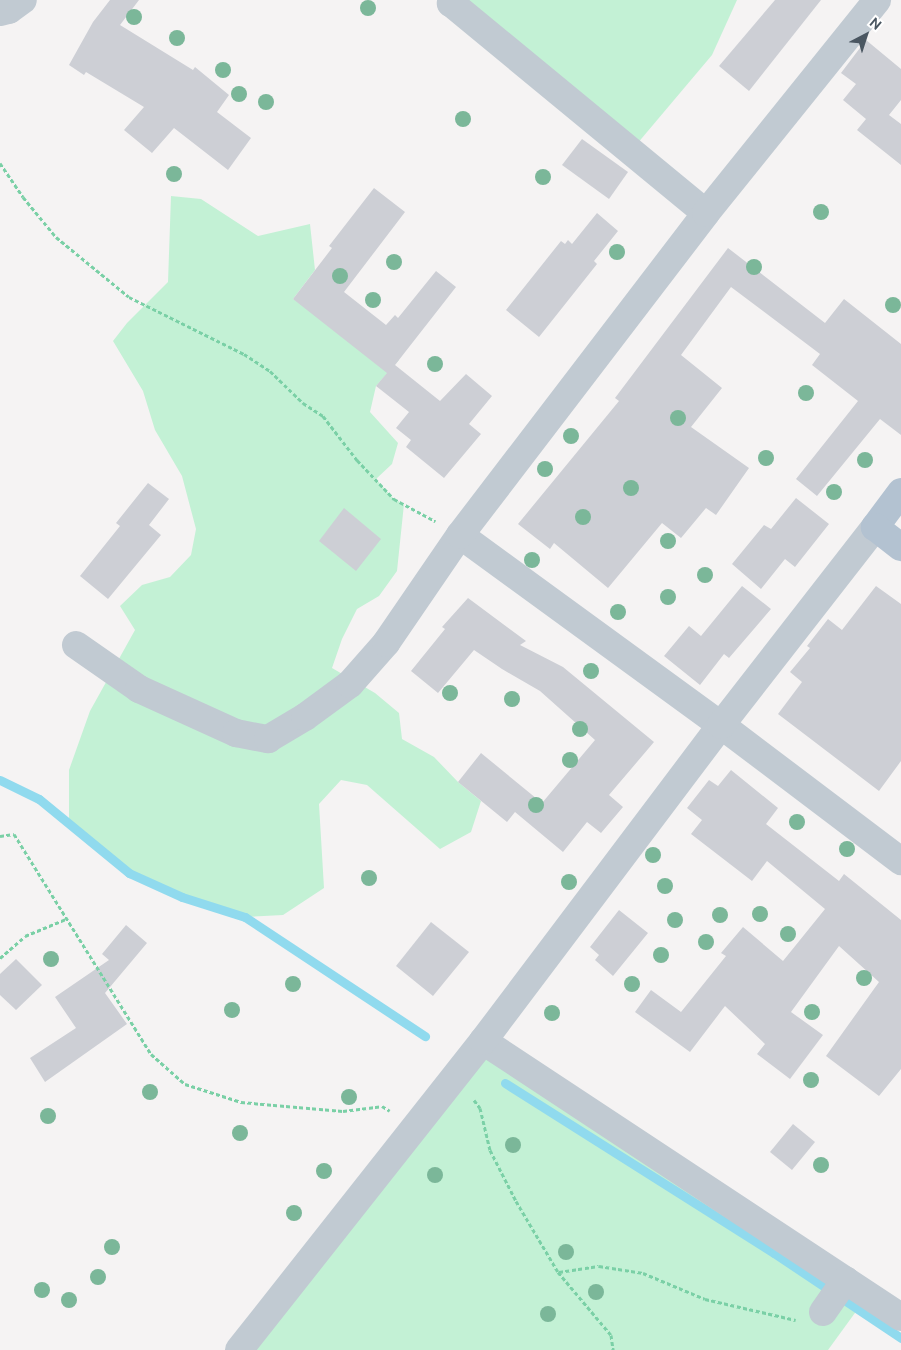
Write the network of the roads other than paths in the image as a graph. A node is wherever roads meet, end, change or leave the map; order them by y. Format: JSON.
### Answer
{"nodes":[{"id":1,"x":23,"y":0,"type":"edge"},
{"id":2,"x":453,"y":0,"type":"edge"},
{"id":3,"x":877,"y":0,"type":"edge"},
{"id":4,"x":0,"y":12,"type":"edge"},
{"id":5,"x":706,"y":213,"type":"junction"},
{"id":6,"x":901,"y":492,"type":"edge"},
{"id":7,"x":875,"y":527,"type":"junction"},
{"id":8,"x":460,"y":535,"type":"junction"},
{"id":9,"x":901,"y":547,"type":"edge"},
{"id":10,"x":76,"y":645,"type":"dead end"},
{"id":11,"x":721,"y":725,"type":"junction"},
{"id":12,"x":901,"y":862,"type":"edge"},
{"id":13,"x":482,"y":1041,"type":"junction"},
{"id":14,"x":845,"y":1280,"type":"junction"},
{"id":15,"x":823,"y":1312,"type":"road end"},
{"id":16,"x":901,"y":1317,"type":"edge"},
{"id":17,"x":239,"y":1350,"type":"edge"}],
"edges":[{"from":1,"to":4,"type":"street"},
{"from":2,"to":5,"type":"street"},
{"from":3,"to":5,"type":"street"},
{"from":5,"to":8,"type":"street"},
{"from":6,"to":7,"type":"main road"},
{"from":7,"to":9,"type":"main road"},
{"from":7,"to":11,"type":"street"},
{"from":8,"to":10,"type":"street"},
{"from":8,"to":11,"type":"street"},
{"from":11,"to":12,"type":"street"},
{"from":11,"to":13,"type":"street"},
{"from":13,"to":14,"type":"street"},
{"from":13,"to":17,"type":"street"},
{"from":14,"to":15,"type":"street"},
{"from":14,"to":16,"type":"street"}]}
